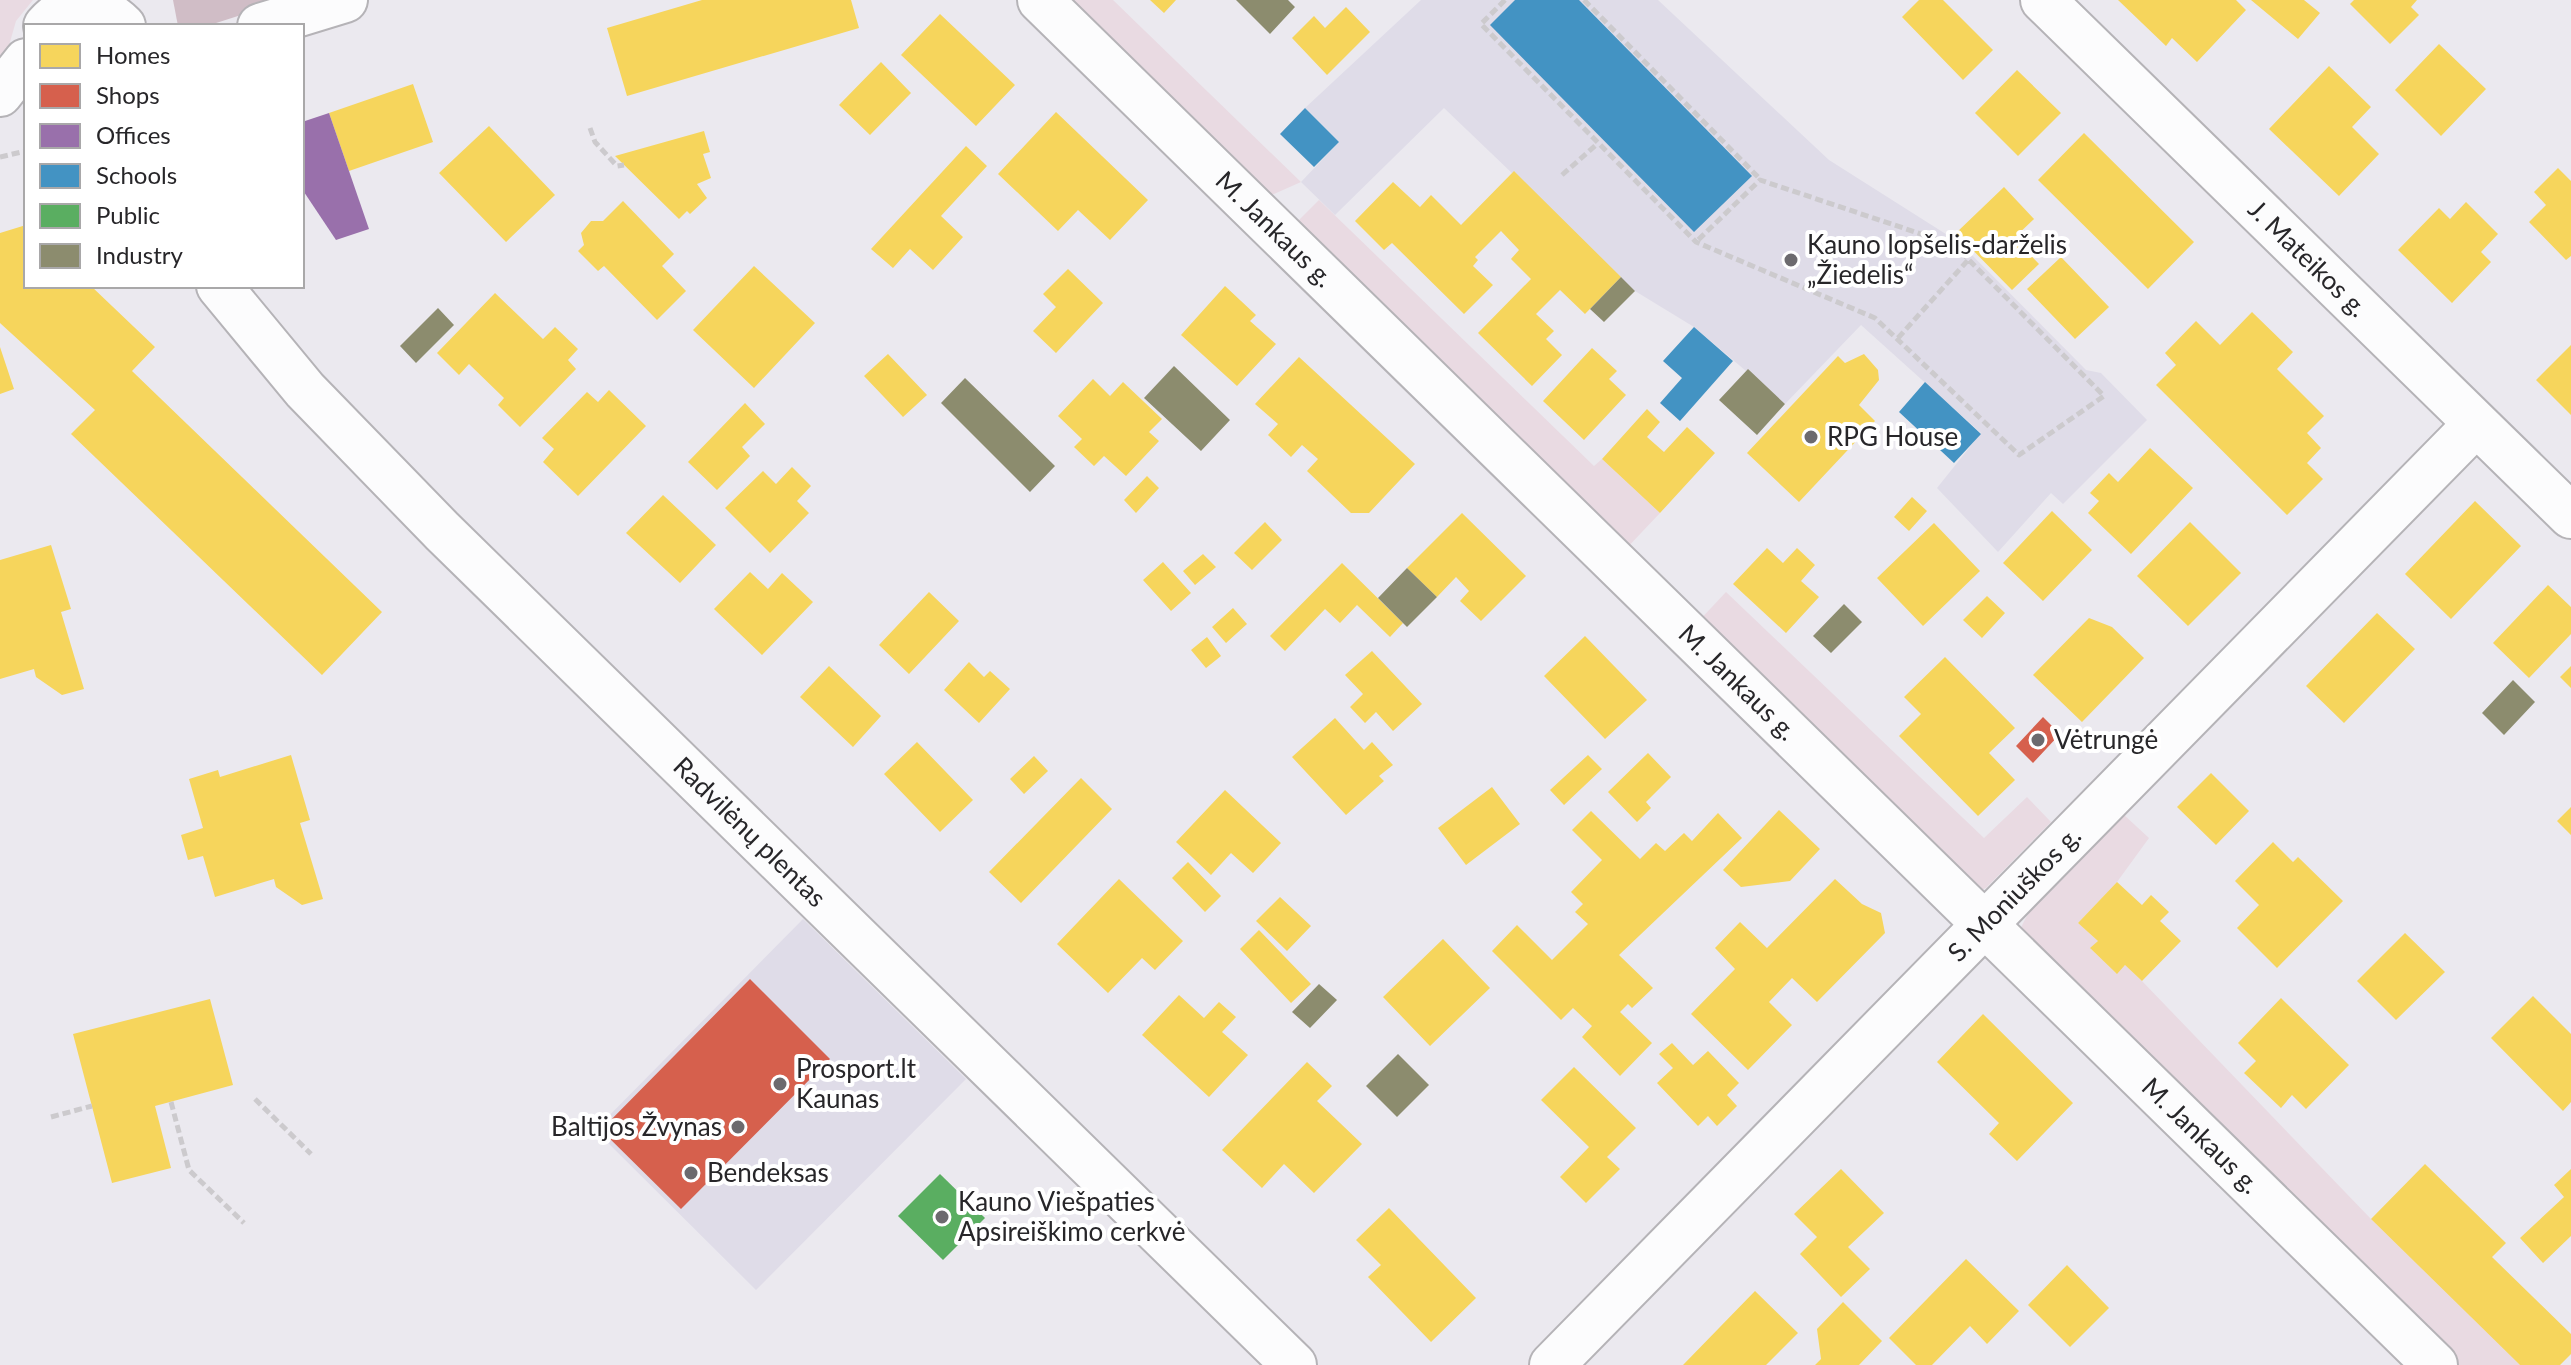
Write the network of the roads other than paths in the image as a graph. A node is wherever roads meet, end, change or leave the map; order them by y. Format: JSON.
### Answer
{"nodes":[{"id":1,"x":134,"y":0,"type":"edge"},
{"id":2,"x":345,"y":0,"type":"edge"},
{"id":3,"x":1040,"y":0,"type":"edge"},
{"id":4,"x":2043,"y":0,"type":"edge"},
{"id":5,"x":65,"y":12,"type":"edge"},
{"id":6,"x":120,"y":24,"type":"edge"},
{"id":7,"x":132,"y":24,"type":"edge"},
{"id":8,"x":267,"y":24,"type":"edge"},
{"id":9,"x":24,"y":64,"type":"edge"},
{"id":10,"x":0,"y":94,"type":"edge"},
{"id":11,"x":24,"y":102,"type":"edge"},
{"id":12,"x":0,"y":108,"type":"edge"},
{"id":13,"x":221,"y":288,"type":"edge"},
{"id":14,"x":2476,"y":424,"type":"junction"},
{"id":15,"x":2571,"y":516,"type":"edge"},
{"id":16,"x":1985,"y":924,"type":"junction"},
{"id":17,"x":1294,"y":1365,"type":"edge"},
{"id":18,"x":1552,"y":1365,"type":"edge"},
{"id":19,"x":2435,"y":1365,"type":"edge"}],
"edges":[{"from":1,"to":7,"type":"street"},
{"from":2,"to":8,"type":"street"},
{"from":3,"to":16,"type":"street","name":"M. Jankaus g."},
{"from":4,"to":14,"type":"street","name":"J. Mateikos g."},
{"from":5,"to":6,"type":"street"},
{"from":9,"to":10,"type":"street"},
{"from":11,"to":12,"type":"street"},
{"from":13,"to":17,"type":"street","name":"Radvilėnų plentas"},
{"from":14,"to":15,"type":"street","name":"J. Mateikos g."},
{"from":14,"to":16,"type":"street","name":"S. Moniuškos g."},
{"from":16,"to":18,"type":"street","name":"S. Moniuškos g."},
{"from":16,"to":19,"type":"street","name":"M. Jankaus g."}]}
